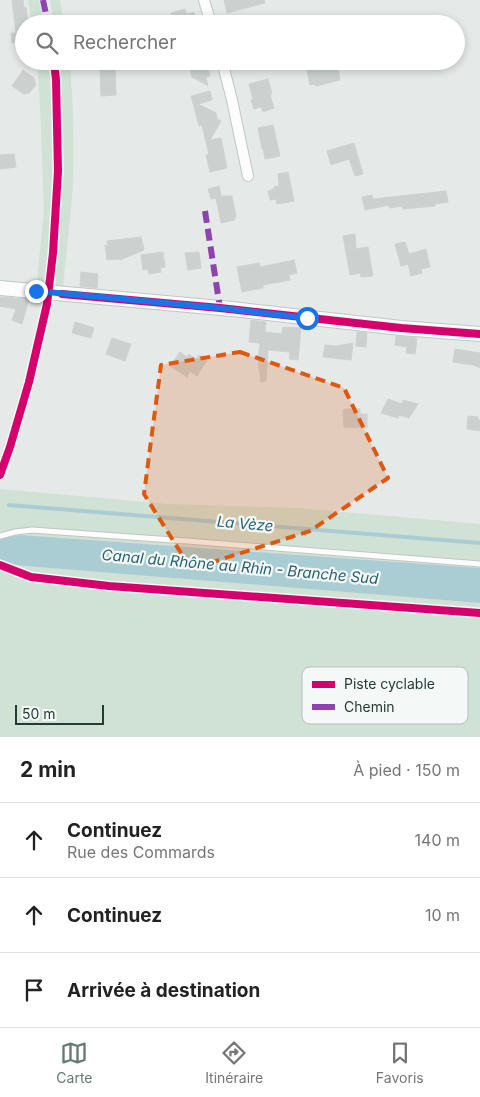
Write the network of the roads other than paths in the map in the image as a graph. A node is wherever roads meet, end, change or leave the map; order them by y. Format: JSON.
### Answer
{"nodes":[{"id":1,"x":204,"y":0,"type":"edge"},
{"id":2,"x":208,"y":15,"type":"edge"},
{"id":3,"x":224,"y":70,"type":"edge"},
{"id":4,"x":248,"y":176,"type":"dead end"},
{"id":5,"x":0,"y":288,"type":"edge"},
{"id":6,"x":480,"y":334,"type":"edge"},
{"id":7,"x":0,"y":536,"type":"edge"},
{"id":8,"x":480,"y":564,"type":"edge"},
{"id":9,"x":0,"y":565,"type":"edge"},
{"id":10,"x":480,"y":613,"type":"edge"}],
"edges":[{"from":1,"to":2,"type":"street"},
{"from":3,"to":4,"type":"street"},
{"from":5,"to":6,"type":"street"},
{"from":7,"to":8,"type":"lane"},
{"from":9,"to":10,"type":"lane"}]}
